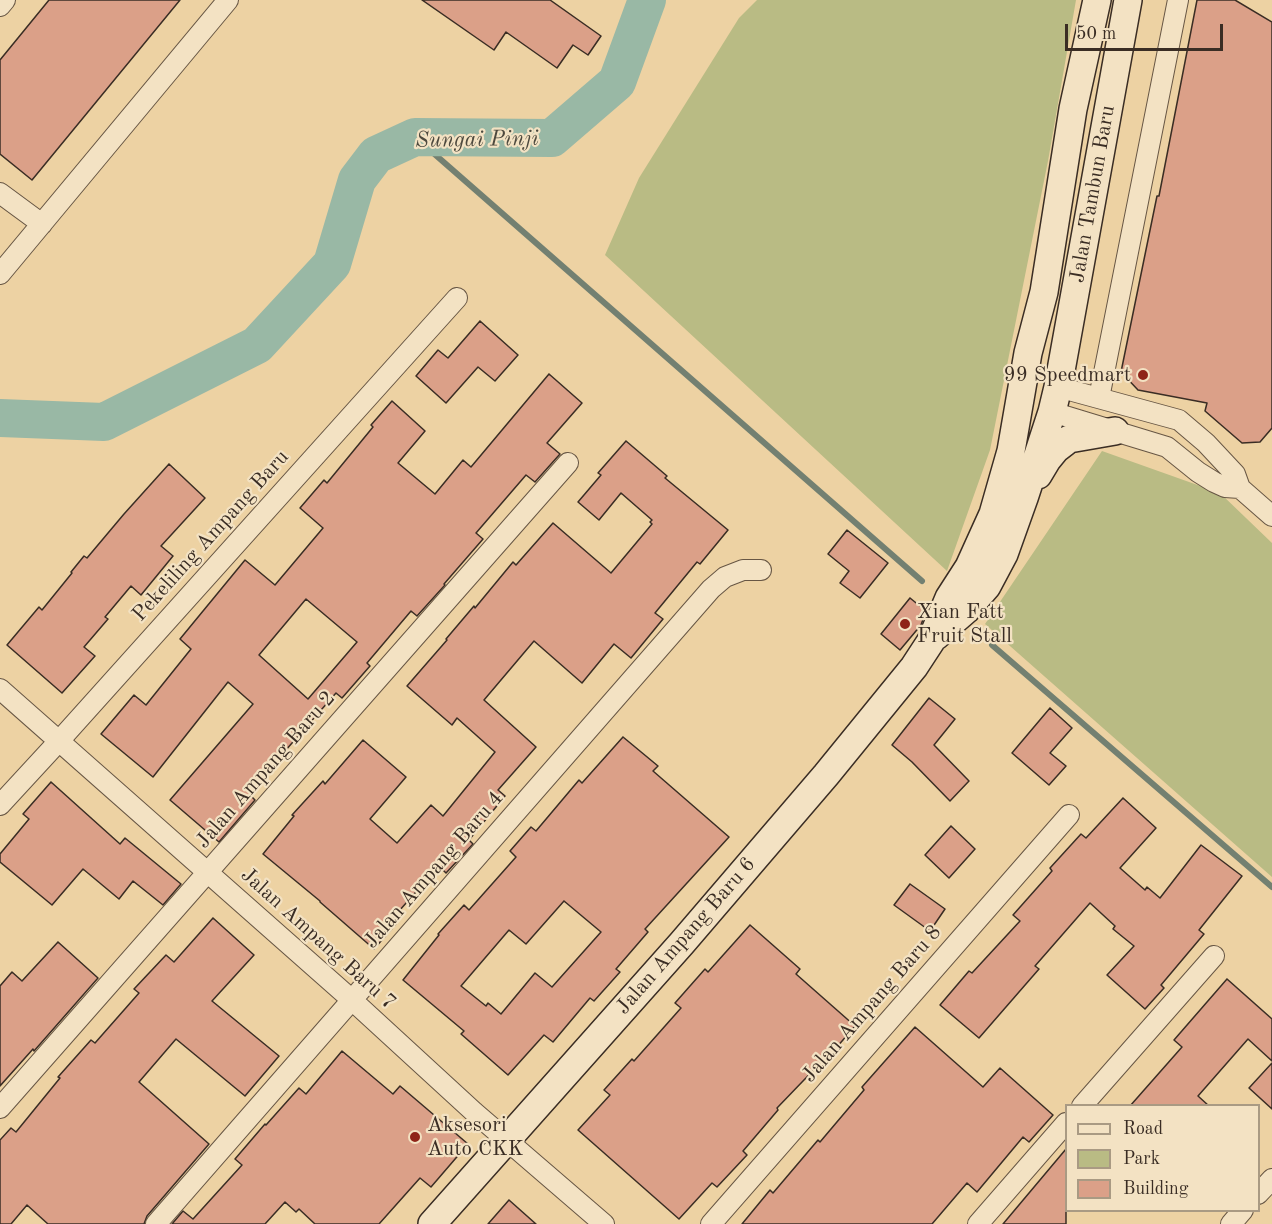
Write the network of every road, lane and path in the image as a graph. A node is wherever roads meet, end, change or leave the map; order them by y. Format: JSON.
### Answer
{"nodes":[{"id":1,"x":6,"y":0,"type":"edge"},
{"id":2,"x":228,"y":0,"type":"edge"},
{"id":3,"x":1097,"y":0,"type":"edge"},
{"id":4,"x":1178,"y":0,"type":"edge"},
{"id":5,"x":0,"y":6,"type":"edge"},
{"id":6,"x":1129,"y":6,"type":"edge"},
{"id":7,"x":0,"y":193,"type":"edge"},
{"id":8,"x":42,"y":224,"type":"junction"},
{"id":9,"x":0,"y":274,"type":"edge"},
{"id":10,"x":1044,"y":292,"type":"junction"},
{"id":11,"x":457,"y":298,"type":"dead end"},
{"id":12,"x":1099,"y":398,"type":"junction"},
{"id":13,"x":1051,"y":399,"type":"junction"},
{"id":14,"x":1115,"y":431,"type":"junction"},
{"id":15,"x":568,"y":463,"type":"dead end"},
{"id":16,"x":1240,"y":488,"type":"junction"},
{"id":17,"x":1024,"y":498,"type":"junction"},
{"id":18,"x":1268,"y":505,"type":"edge"},
{"id":19,"x":969,"y":567,"type":"junction"},
{"id":20,"x":761,"y":570,"type":"dead end"},
{"id":21,"x":931,"y":641,"type":"junction"},
{"id":22,"x":0,"y":689,"type":"edge"},
{"id":23,"x":59,"y":741,"type":"junction"},
{"id":24,"x":0,"y":805,"type":"edge"},
{"id":25,"x":1069,"y":815,"type":"dead end"},
{"id":26,"x":207,"y":873,"type":"junction"},
{"id":27,"x":1214,"y":956,"type":"dead end"},
{"id":28,"x":352,"y":1000,"type":"junction"},
{"id":29,"x":1084,"y":1104,"type":"edge"},
{"id":30,"x":0,"y":1108,"type":"edge"},
{"id":31,"x":1065,"y":1124,"type":"edge"},
{"id":32,"x":507,"y":1140,"type":"junction"},
{"id":33,"x":1272,"y":1179,"type":"edge"},
{"id":34,"x":1260,"y":1192,"type":"edge"},
{"id":35,"x":1241,"y":1212,"type":"edge"},
{"id":36,"x":156,"y":1224,"type":"edge"},
{"id":37,"x":432,"y":1224,"type":"edge"},
{"id":38,"x":604,"y":1224,"type":"edge"},
{"id":39,"x":711,"y":1224,"type":"edge"},
{"id":40,"x":978,"y":1224,"type":"edge"},
{"id":41,"x":1231,"y":1224,"type":"edge"}],
"edges":[{"from":1,"to":5,"type":"street"},
{"from":2,"to":8,"type":"street"},
{"from":3,"to":10,"type":"main road","name":"Jalan Tambun Baru"},
{"from":4,"to":12,"type":"street"},
{"from":6,"to":13,"type":"main road","name":"Jalan Tambun Baru"},
{"from":7,"to":8,"type":"street"},
{"from":8,"to":9,"type":"street"},
{"from":10,"to":13,"type":"main road"},
{"from":10,"to":19,"type":"main road","name":"Jalan Ampang Baru 6"},
{"from":11,"to":23,"type":"street","name":"Pekeliling Ampang Baru"},
{"from":12,"to":13,"type":"street"},
{"from":12,"to":16,"type":"street"},
{"from":13,"to":14,"type":"street"},
{"from":13,"to":17,"type":"main road","name":"Jalan Ampang Baru 6"},
{"from":13,"to":19,"type":"main road"},
{"from":14,"to":16,"type":"street"},
{"from":14,"to":17,"type":"main road"},
{"from":15,"to":26,"type":"street","name":"Jalan Ampang Baru 2"},
{"from":16,"to":18,"type":"street"},
{"from":17,"to":21,"type":"main road","name":"Jalan Ampang Baru 6"},
{"from":19,"to":21,"type":"main road","name":"Jalan Ampang Baru 6"},
{"from":20,"to":28,"type":"street","name":"Jalan Ampang Baru 4"},
{"from":21,"to":32,"type":"main road","name":"Jalan Ampang Baru 6"},
{"from":22,"to":23,"type":"street","name":"Jalan Ampang Baru 7"},
{"from":23,"to":24,"type":"street","name":"Pekeliling Ampang Baru"},
{"from":23,"to":26,"type":"street","name":"Jalan Ampang Baru 7"},
{"from":25,"to":39,"type":"street","name":"Jalan Ampang Baru 8"},
{"from":26,"to":28,"type":"street","name":"Jalan Ampang Baru 7"},
{"from":26,"to":30,"type":"street","name":"Jalan Ampang Baru 2"},
{"from":27,"to":29,"type":"street"},
{"from":28,"to":32,"type":"street","name":"Jalan Ampang Baru 7"},
{"from":28,"to":36,"type":"street","name":"Jalan Ampang Baru 4"},
{"from":31,"to":40,"type":"street"},
{"from":32,"to":37,"type":"main road","name":"Jalan Ampang Baru 6"},
{"from":32,"to":38,"type":"street","name":"Jalan Ampang Baru 7"},
{"from":33,"to":34,"type":"street"},
{"from":35,"to":41,"type":"street"}]}
